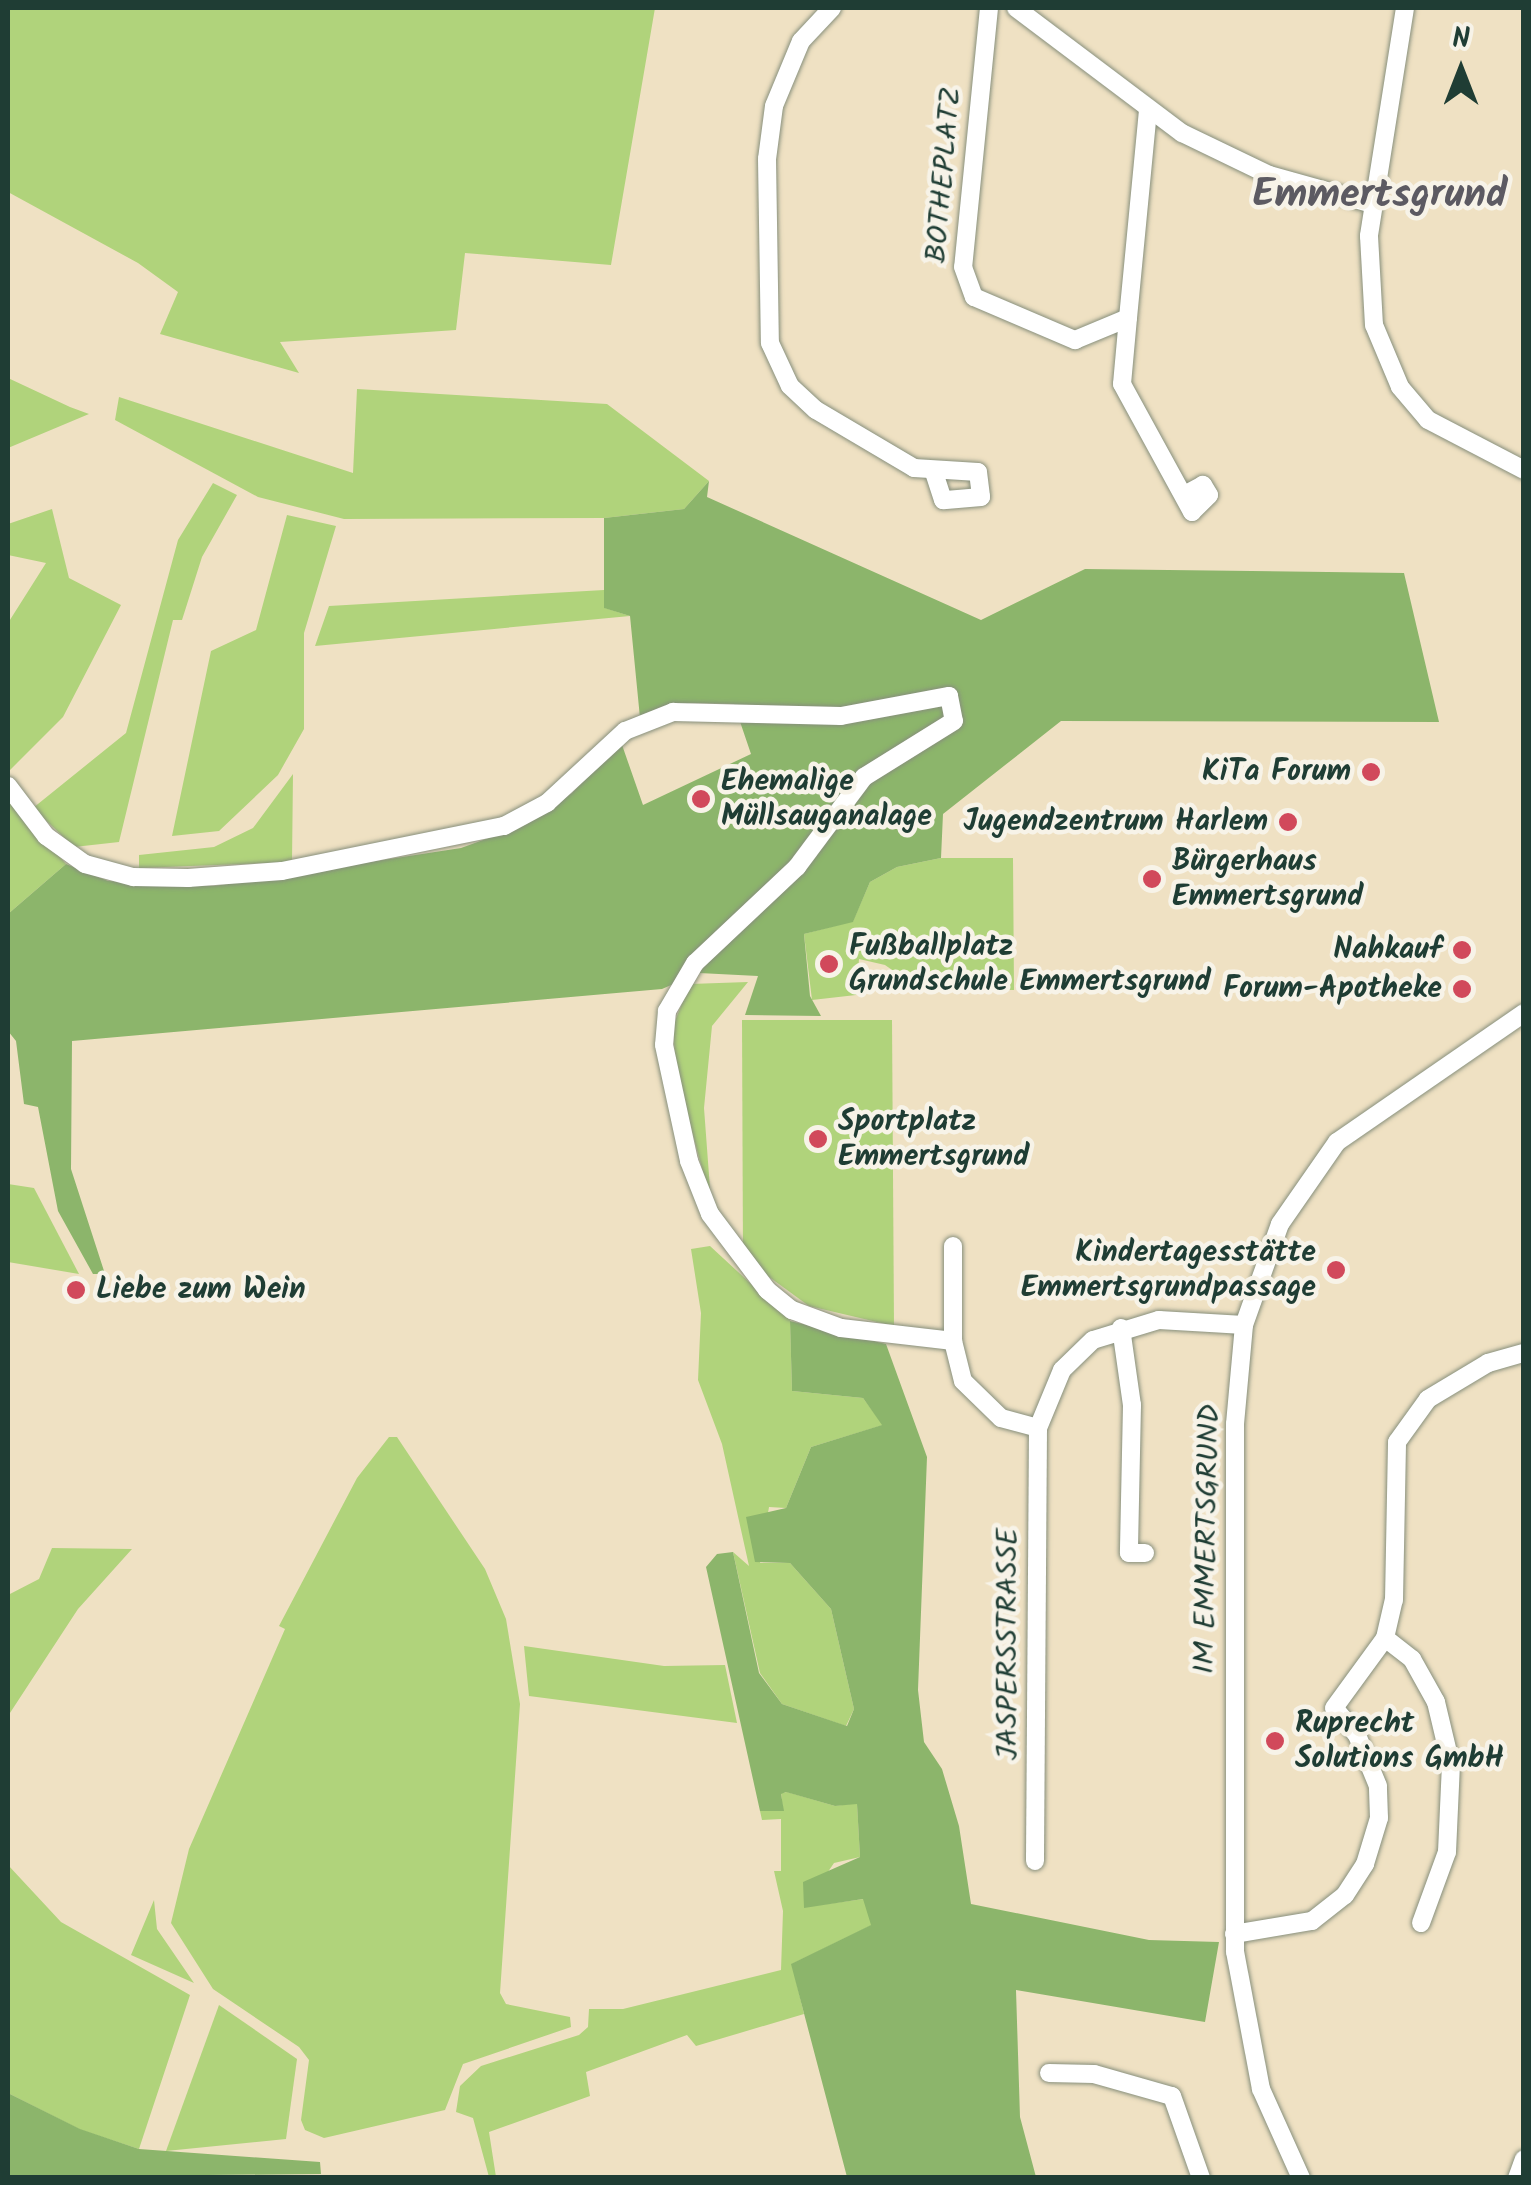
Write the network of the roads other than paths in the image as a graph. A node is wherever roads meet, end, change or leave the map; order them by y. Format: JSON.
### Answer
{"nodes":[{"id":1,"x":832,"y":8,"type":"edge"},
{"id":2,"x":989,"y":8,"type":"edge"},
{"id":3,"x":1016,"y":8,"type":"edge"},
{"id":4,"x":1405,"y":8,"type":"edge"},
{"id":5,"x":1148,"y":112,"type":"junction"},
{"id":6,"x":1373,"y":204,"type":"junction"},
{"id":7,"x":1128,"y":318,"type":"junction"},
{"id":8,"x":1524,"y":470,"type":"edge"},
{"id":9,"x":934,"y":472,"type":"dead end"},
{"id":10,"x":1184,"y":495,"type":"dead end"},
{"id":11,"x":8,"y":786,"type":"edge"},
{"id":12,"x":1524,"y":1012,"type":"edge"},
{"id":13,"x":953,"y":1246,"type":"dead end"},
{"id":14,"x":1244,"y":1325,"type":"junction"},
{"id":15,"x":1121,"y":1328,"type":"junction"},
{"id":16,"x":953,"y":1341,"type":"junction"},
{"id":17,"x":1524,"y":1353,"type":"edge"},
{"id":18,"x":1038,"y":1428,"type":"junction"},
{"id":19,"x":1145,"y":1553,"type":"dead end"},
{"id":20,"x":1386,"y":1638,"type":"junction"},
{"id":21,"x":1035,"y":1861,"type":"dead end"},
{"id":22,"x":1421,"y":1923,"type":"dead end"},
{"id":23,"x":1234,"y":1943,"type":"junction"},
{"id":24,"x":1049,"y":2074,"type":"dead end"},
{"id":25,"x":1524,"y":2160,"type":"edge"},
{"id":26,"x":1201,"y":2178,"type":"edge"},
{"id":27,"x":1301,"y":2178,"type":"edge"},
{"id":28,"x":1516,"y":2178,"type":"edge"}],
"edges":[{"from":1,"to":9,"type":"street"},
{"from":2,"to":7,"type":"street","name":"BOTHEPLATZ"},
{"from":3,"to":5,"type":"street"},
{"from":4,"to":6,"type":"street"},
{"from":5,"to":6,"type":"street"},
{"from":5,"to":7,"type":"street"},
{"from":6,"to":8,"type":"street"},
{"from":7,"to":10,"type":"street"},
{"from":11,"to":16,"type":"street"},
{"from":12,"to":14,"type":"street","name":"IM EMMERTSGRUND"},
{"from":13,"to":16,"type":"street"},
{"from":14,"to":15,"type":"street","name":"JASPERSSTRASSE"},
{"from":14,"to":23,"type":"street","name":"IM EMMERTSGRUND"},
{"from":15,"to":18,"type":"street","name":"JASPERSSTRASSE"},
{"from":15,"to":19,"type":"street"},
{"from":16,"to":18,"type":"street"},
{"from":17,"to":20,"type":"street"},
{"from":18,"to":21,"type":"street","name":"JASPERSSTRASSE"},
{"from":20,"to":22,"type":"street"},
{"from":20,"to":23,"type":"street"},
{"from":23,"to":27,"type":"street","name":"IM EMMERTSGRUND"},
{"from":24,"to":26,"type":"street"},
{"from":25,"to":28,"type":"street"}]}
